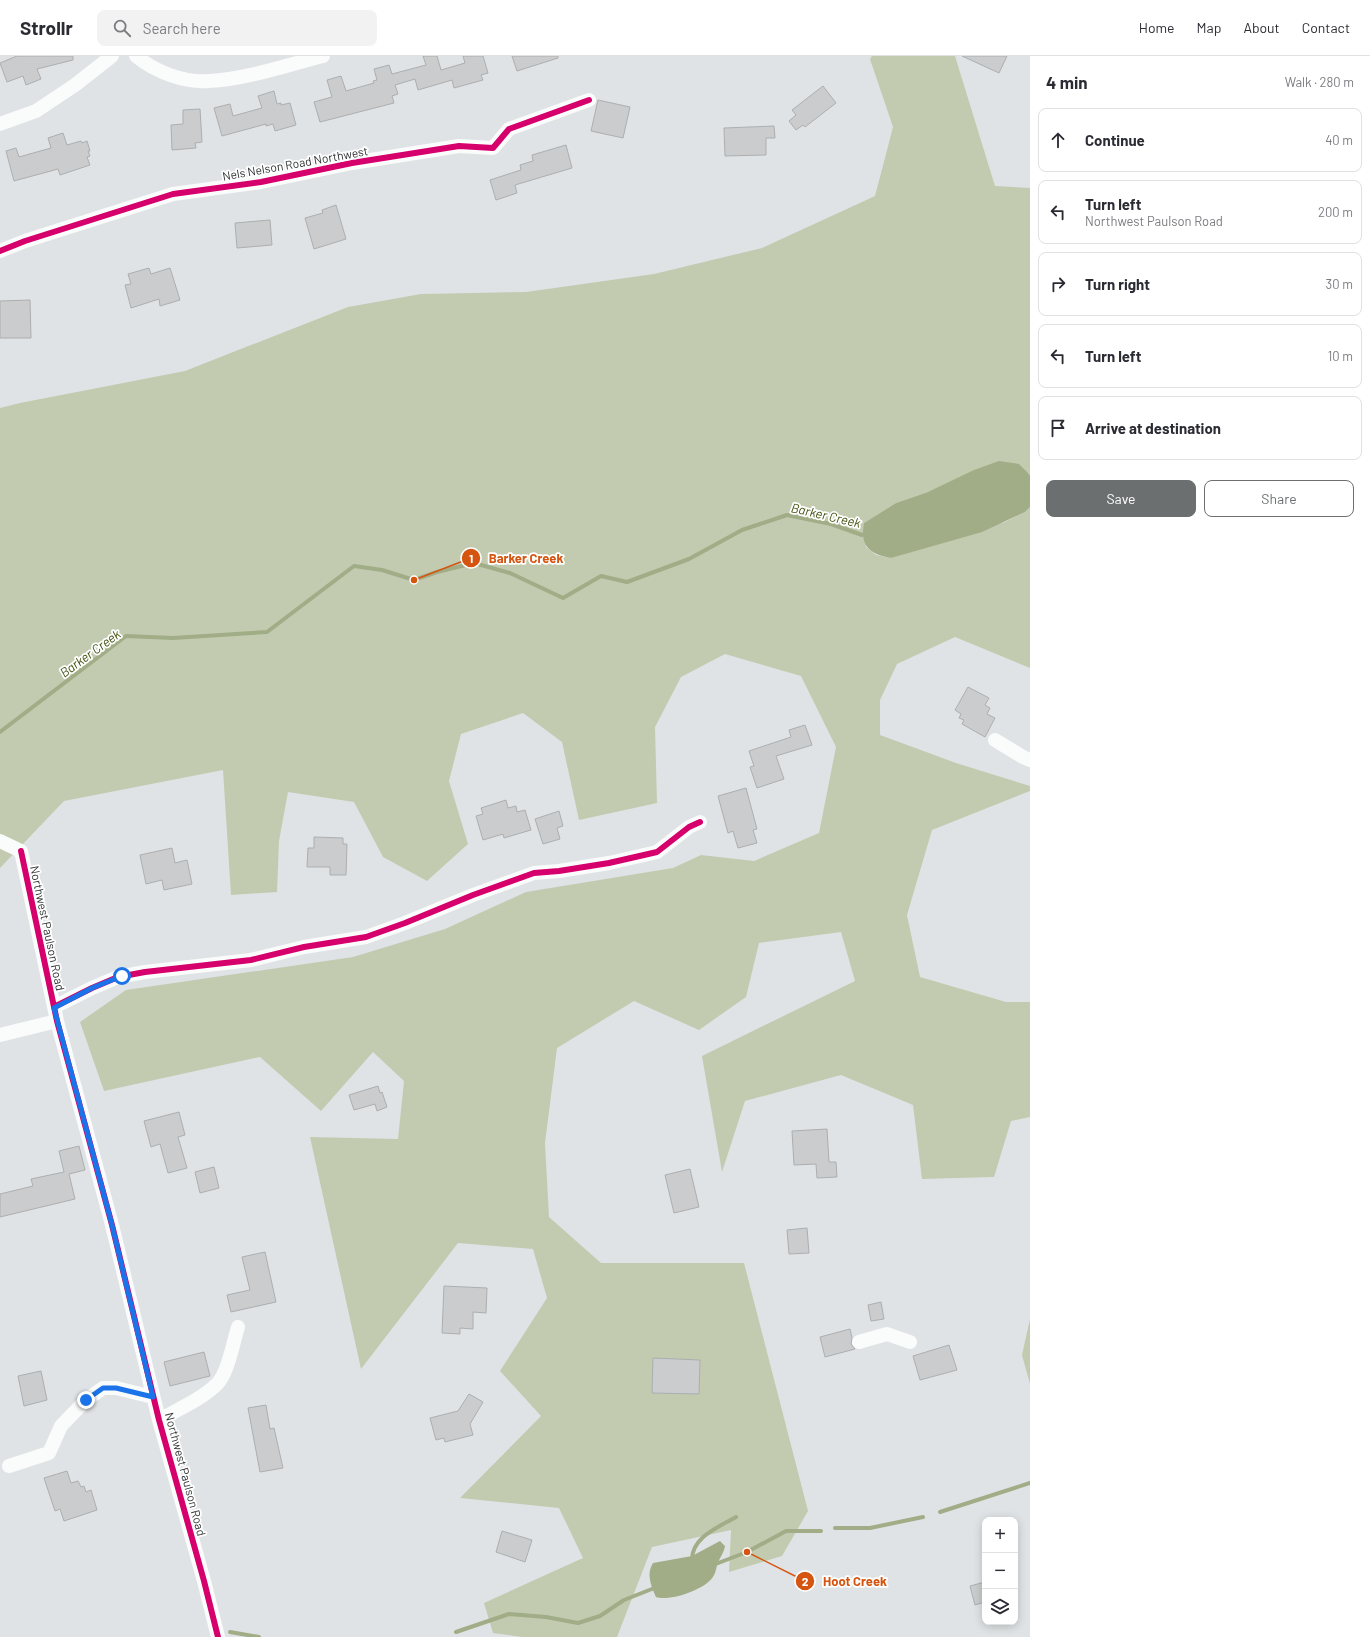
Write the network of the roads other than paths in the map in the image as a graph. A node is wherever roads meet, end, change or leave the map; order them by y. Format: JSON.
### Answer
{"nodes":[{"id":1,"x":112,"y":56,"type":"edge"},
{"id":2,"x":136,"y":56,"type":"edge"},
{"id":3,"x":323,"y":56,"type":"edge"},
{"id":4,"x":589,"y":100,"type":"dead end"},
{"id":5,"x":0,"y":124,"type":"edge"},
{"id":6,"x":0,"y":251,"type":"edge"},
{"id":7,"x":995,"y":740,"type":"dead end"},
{"id":8,"x":1030,"y":760,"type":"edge"},
{"id":9,"x":700,"y":822,"type":"dead end"},
{"id":10,"x":0,"y":841,"type":"edge"},
{"id":11,"x":54,"y":1008,"type":"junction"},
{"id":12,"x":57,"y":1021,"type":"junction"},
{"id":13,"x":0,"y":1035,"type":"edge"},
{"id":14,"x":238,"y":1327,"type":"dead end"},
{"id":15,"x":859,"y":1342,"type":"dead end"},
{"id":16,"x":910,"y":1342,"type":"dead end"},
{"id":17,"x":153,"y":1397,"type":"junction"},
{"id":18,"x":159,"y":1420,"type":"junction"},
{"id":19,"x":9,"y":1466,"type":"dead end"},
{"id":20,"x":218,"y":1637,"type":"edge"}],
"edges":[{"from":1,"to":5,"type":"street"},
{"from":2,"to":3,"type":"street"},
{"from":4,"to":6,"type":"street","name":"Nels Nelson Road Northwest"},
{"from":7,"to":8,"type":"street"},
{"from":9,"to":11,"type":"street"},
{"from":10,"to":11,"type":"street","name":"Northwest Paulson Road"},
{"from":11,"to":12,"type":"street","name":"Northwest Paulson Road"},
{"from":12,"to":13,"type":"street"},
{"from":12,"to":17,"type":"street","name":"Northwest Paulson Road"},
{"from":14,"to":18,"type":"street"},
{"from":15,"to":16,"type":"street"},
{"from":17,"to":18,"type":"street","name":"Northwest Paulson Road"},
{"from":17,"to":19,"type":"street"},
{"from":18,"to":20,"type":"street","name":"Northwest Paulson Road"}]}
